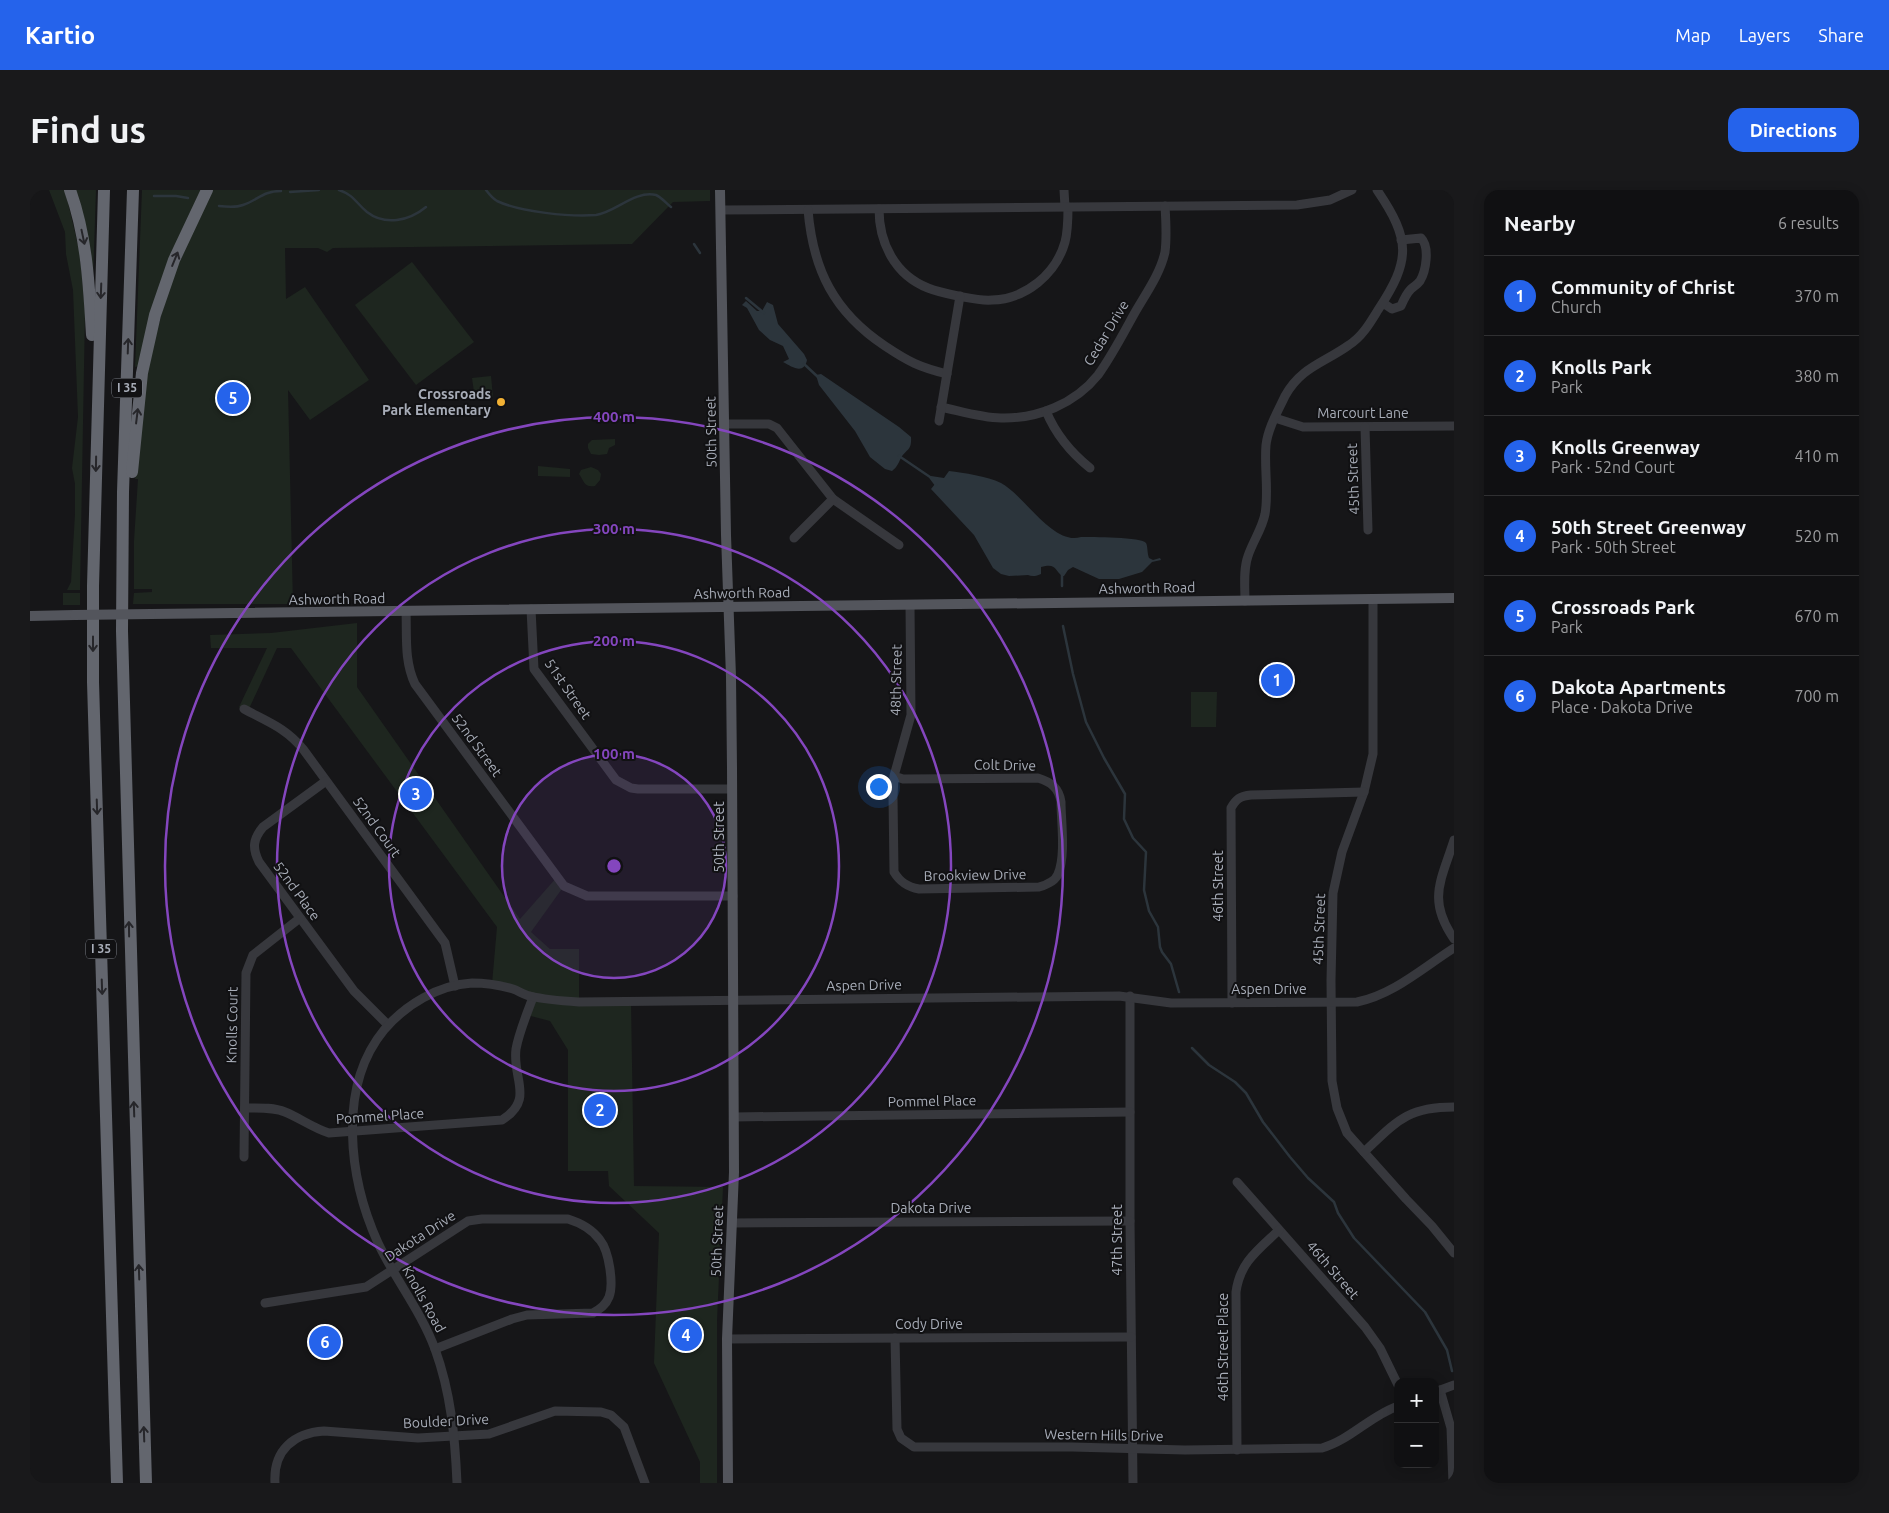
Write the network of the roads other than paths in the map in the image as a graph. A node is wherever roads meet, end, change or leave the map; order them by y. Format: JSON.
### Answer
{"nodes":[{"id":1,"x":70,"y":190,"type":"edge"},
{"id":2,"x":104,"y":190,"type":"edge"},
{"id":3,"x":133,"y":190,"type":"edge"},
{"id":4,"x":207,"y":190,"type":"edge"},
{"id":5,"x":720,"y":190,"type":"edge"},
{"id":6,"x":1064,"y":190,"type":"edge"},
{"id":7,"x":1352,"y":190,"type":"edge"},
{"id":8,"x":1377,"y":190,"type":"edge"},
{"id":9,"x":1165,"y":206,"type":"junction"},
{"id":10,"x":1066,"y":207,"type":"junction"},
{"id":11,"x":880,"y":209,"type":"junction"},
{"id":12,"x":721,"y":210,"type":"junction"},
{"id":13,"x":808,"y":210,"type":"junction"},
{"id":14,"x":1401,"y":240,"type":"junction"},
{"id":15,"x":960,"y":296,"type":"junction"},
{"id":16,"x":1383,"y":303,"type":"junction"},
{"id":17,"x":947,"y":374,"type":"junction"},
{"id":18,"x":941,"y":407,"type":"junction"},
{"id":19,"x":1046,"y":411,"type":"junction"},
{"id":20,"x":97,"y":416,"type":"junction"},
{"id":21,"x":1274,"y":418,"type":"junction"},
{"id":22,"x":938,"y":421,"type":"dead end"},
{"id":23,"x":724,"y":424,"type":"junction"},
{"id":24,"x":1454,"y":426,"type":"edge"},
{"id":25,"x":1365,"y":427,"type":"junction"},
{"id":26,"x":1090,"y":468,"type":"dead end"},
{"id":27,"x":833,"y":499,"type":"junction"},
{"id":28,"x":1368,"y":530,"type":"dead end"},
{"id":29,"x":794,"y":538,"type":"dead end"},
{"id":30,"x":899,"y":544,"type":"dead end"},
{"id":31,"x":122,"y":587,"type":"junction"},
{"id":32,"x":1454,"y":598,"type":"edge"},
{"id":33,"x":1373,"y":599,"type":"junction"},
{"id":34,"x":1245,"y":601,"type":"junction"},
{"id":35,"x":910,"y":605,"type":"junction"},
{"id":36,"x":729,"y":607,"type":"junction"},
{"id":37,"x":531,"y":610,"type":"junction"},
{"id":38,"x":406,"y":611,"type":"junction"},
{"id":39,"x":30,"y":616,"type":"edge"},
{"id":40,"x":244,"y":710,"type":"dead end"},
{"id":41,"x":894,"y":776,"type":"junction"},
{"id":42,"x":326,"y":781,"type":"junction"},
{"id":43,"x":732,"y":789,"type":"junction"},
{"id":44,"x":1364,"y":792,"type":"junction"},
{"id":45,"x":1454,"y":840,"type":"edge"},
{"id":46,"x":894,"y":872,"type":"joint"},
{"id":47,"x":1058,"y":874,"type":"joint"},
{"id":48,"x":733,"y":896,"type":"junction"},
{"id":49,"x":300,"y":918,"type":"junction"},
{"id":50,"x":1454,"y":939,"type":"edge"},
{"id":51,"x":1454,"y":948,"type":"edge"},
{"id":52,"x":455,"y":986,"type":"junction"},
{"id":53,"x":1130,"y":996,"type":"junction"},
{"id":54,"x":533,"y":997,"type":"junction"},
{"id":55,"x":733,"y":1001,"type":"junction"},
{"id":56,"x":1232,"y":1002,"type":"junction"},
{"id":57,"x":1331,"y":1002,"type":"junction"},
{"id":58,"x":388,"y":1025,"type":"junction"},
{"id":59,"x":1454,"y":1107,"type":"edge"},
{"id":60,"x":245,"y":1108,"type":"junction"},
{"id":61,"x":1130,"y":1112,"type":"junction"},
{"id":62,"x":734,"y":1117,"type":"junction"},
{"id":63,"x":353,"y":1131,"type":"junction"},
{"id":64,"x":1364,"y":1152,"type":"junction"},
{"id":65,"x":244,"y":1157,"type":"dead end"},
{"id":66,"x":1237,"y":1182,"type":"dead end"},
{"id":67,"x":1130,"y":1222,"type":"junction"},
{"id":68,"x":732,"y":1223,"type":"junction"},
{"id":69,"x":1279,"y":1230,"type":"junction"},
{"id":70,"x":1454,"y":1253,"type":"edge"},
{"id":71,"x":393,"y":1270,"type":"junction"},
{"id":72,"x":266,"y":1303,"type":"dead end"},
{"id":73,"x":1131,"y":1337,"type":"junction"},
{"id":74,"x":896,"y":1338,"type":"junction"},
{"id":75,"x":727,"y":1339,"type":"junction"},
{"id":76,"x":435,"y":1348,"type":"junction"},
{"id":77,"x":1395,"y":1378,"type":"edge"},
{"id":78,"x":1454,"y":1385,"type":"edge"},
{"id":79,"x":1439,"y":1391,"type":"edge"},
{"id":80,"x":1439,"y":1394,"type":"edge"},
{"id":81,"x":1394,"y":1407,"type":"edge"},
{"id":82,"x":455,"y":1436,"type":"junction"},
{"id":83,"x":1133,"y":1450,"type":"junction"},
{"id":84,"x":1237,"y":1450,"type":"junction"},
{"id":85,"x":117,"y":1483,"type":"edge"},
{"id":86,"x":146,"y":1483,"type":"edge"},
{"id":87,"x":275,"y":1483,"type":"edge"},
{"id":88,"x":457,"y":1483,"type":"edge"},
{"id":89,"x":646,"y":1483,"type":"edge"},
{"id":90,"x":728,"y":1483,"type":"edge"},
{"id":91,"x":1133,"y":1483,"type":"edge"},
{"id":92,"x":1452,"y":1483,"type":"edge"}],
"edges":[{"from":1,"to":20,"type":"highway","one_way":true},
{"from":2,"to":20,"type":"highway","number":"I 35","one_way":true},
{"from":31,"to":3,"type":"highway","number":"I 35","one_way":true},
{"from":31,"to":4,"type":"highway","one_way":true},
{"from":5,"to":12,"type":"main road","name":"50th Street"},
{"from":6,"to":10,"type":"street"},
{"from":7,"to":9,"type":"street"},
{"from":8,"to":14,"type":"street"},
{"from":9,"to":10,"type":"street"},
{"from":9,"to":19,"type":"street","name":"Cedar Drive"},
{"from":10,"to":11,"type":"street"},
{"from":10,"to":15,"type":"street"},
{"from":11,"to":13,"type":"street"},
{"from":11,"to":15,"type":"street"},
{"from":12,"to":13,"type":"street"},
{"from":12,"to":23,"type":"main road","name":"50th Street"},
{"from":13,"to":17,"type":"street"},
{"from":14,"to":16,"type":"street"},
{"from":14,"to":16,"type":"street"},
{"from":15,"to":17,"type":"street"},
{"from":16,"to":21,"type":"street"},
{"from":17,"to":18,"type":"street"},
{"from":18,"to":19,"type":"street","name":"Cedar Drive"},
{"from":18,"to":22,"type":"street"},
{"from":19,"to":26,"type":"street"},
{"from":20,"to":85,"type":"highway","number":"I 35","one_way":true},
{"from":21,"to":25,"type":"street","name":"Marcourt Lane"},
{"from":21,"to":34,"type":"street"},
{"from":23,"to":27,"type":"street"},
{"from":23,"to":36,"type":"main road","name":"50th Street"},
{"from":24,"to":25,"type":"street","name":"Marcourt Lane"},
{"from":25,"to":28,"type":"street","name":"45th Street"},
{"from":27,"to":29,"type":"street"},
{"from":27,"to":30,"type":"street"},
{"from":86,"to":31,"type":"highway","number":"I 35","one_way":true},
{"from":32,"to":33,"type":"main road","name":"Ashworth Road"},
{"from":33,"to":34,"type":"main road","name":"Ashworth Road"},
{"from":33,"to":44,"type":"street","name":"45th Street"},
{"from":34,"to":35,"type":"main road","name":"Ashworth Road"},
{"from":35,"to":36,"type":"main road","name":"Ashworth Road"},
{"from":35,"to":41,"type":"street","name":"48th Street"},
{"from":36,"to":37,"type":"main road","name":"Ashworth Road"},
{"from":36,"to":43,"type":"main road","name":"50th Street"},
{"from":37,"to":38,"type":"main road","name":"Ashworth Road"},
{"from":37,"to":43,"type":"street","name":"51st Street"},
{"from":38,"to":39,"type":"main road","name":"Ashworth Road","bridge":true},
{"from":38,"to":48,"type":"street","name":"52nd Street"},
{"from":40,"to":42,"type":"street","name":"52nd Court"},
{"from":41,"to":46,"type":"street","name":"48th Street"},
{"from":41,"to":47,"type":"street","name":"Colt Drive"},
{"from":42,"to":49,"type":"street","name":"52nd Place"},
{"from":42,"to":52,"type":"street","name":"52nd Court"},
{"from":43,"to":48,"type":"main road","name":"50th Street"},
{"from":44,"to":56,"type":"street","name":"46th Street"},
{"from":44,"to":57,"type":"street","name":"45th Street"},
{"from":45,"to":50,"type":"street"},
{"from":46,"to":47,"type":"street","name":"Brookview Drive"},
{"from":48,"to":55,"type":"main road","name":"50th Street"},
{"from":49,"to":58,"type":"street","name":"52nd Place"},
{"from":49,"to":60,"type":"street","name":"Knolls Court"},
{"from":51,"to":57,"type":"street","name":"Aspen Drive"},
{"from":52,"to":54,"type":"street","name":"Aspen Drive"},
{"from":52,"to":58,"type":"street","name":"Aspen Drive"},
{"from":53,"to":55,"type":"street","name":"Aspen Drive"},
{"from":53,"to":56,"type":"street","name":"Aspen Drive"},
{"from":53,"to":61,"type":"street","name":"47th Street"},
{"from":54,"to":55,"type":"street","name":"Aspen Drive"},
{"from":54,"to":63,"type":"street","name":"Pommel Place"},
{"from":55,"to":62,"type":"main road","name":"50th Street"},
{"from":56,"to":57,"type":"street","name":"Aspen Drive"},
{"from":57,"to":64,"type":"street","name":"45th Street"},
{"from":58,"to":63,"type":"street","name":"Aspen Drive"},
{"from":59,"to":64,"type":"street"},
{"from":60,"to":63,"type":"street","name":"Pommel Place"},
{"from":60,"to":65,"type":"street","name":"Knolls Court"},
{"from":61,"to":62,"type":"street","name":"Pommel Place"},
{"from":61,"to":67,"type":"street","name":"47th Street"},
{"from":62,"to":68,"type":"main road","name":"50th Street"},
{"from":63,"to":71,"type":"street","name":"Knolls Road"},
{"from":64,"to":70,"type":"street","name":"45th Street"},
{"from":66,"to":69,"type":"street","name":"46th Street"},
{"from":67,"to":68,"type":"street","name":"Dakota Drive"},
{"from":67,"to":73,"type":"street","name":"47th Street"},
{"from":68,"to":75,"type":"main road","name":"50th Street"},
{"from":69,"to":77,"type":"street","name":"46th Street"},
{"from":69,"to":84,"type":"street","name":"46th Street Place"},
{"from":71,"to":72,"type":"street","name":"Dakota Drive"},
{"from":71,"to":76,"type":"street","name":"Knolls Road"},
{"from":71,"to":76,"type":"street","name":"Dakota Drive"},
{"from":73,"to":74,"type":"street","name":"Cody Drive"},
{"from":73,"to":83,"type":"street","name":"47th Street"},
{"from":74,"to":75,"type":"street","name":"Cody Drive"},
{"from":74,"to":83,"type":"street","name":"Western Hills Drive"},
{"from":75,"to":90,"type":"main road","name":"50th Street"},
{"from":76,"to":82,"type":"street","name":"Knolls Road"},
{"from":78,"to":79,"type":"street"},
{"from":80,"to":92,"type":"street"},
{"from":81,"to":84,"type":"street","name":"Western Hills Drive"},
{"from":82,"to":87,"type":"street","name":"Boulder Drive"},
{"from":82,"to":88,"type":"street","name":"Knolls Road"},
{"from":82,"to":89,"type":"street","name":"Boulder Drive"},
{"from":83,"to":84,"type":"street","name":"Western Hills Drive"},
{"from":83,"to":91,"type":"street","name":"47th Street"}]}
